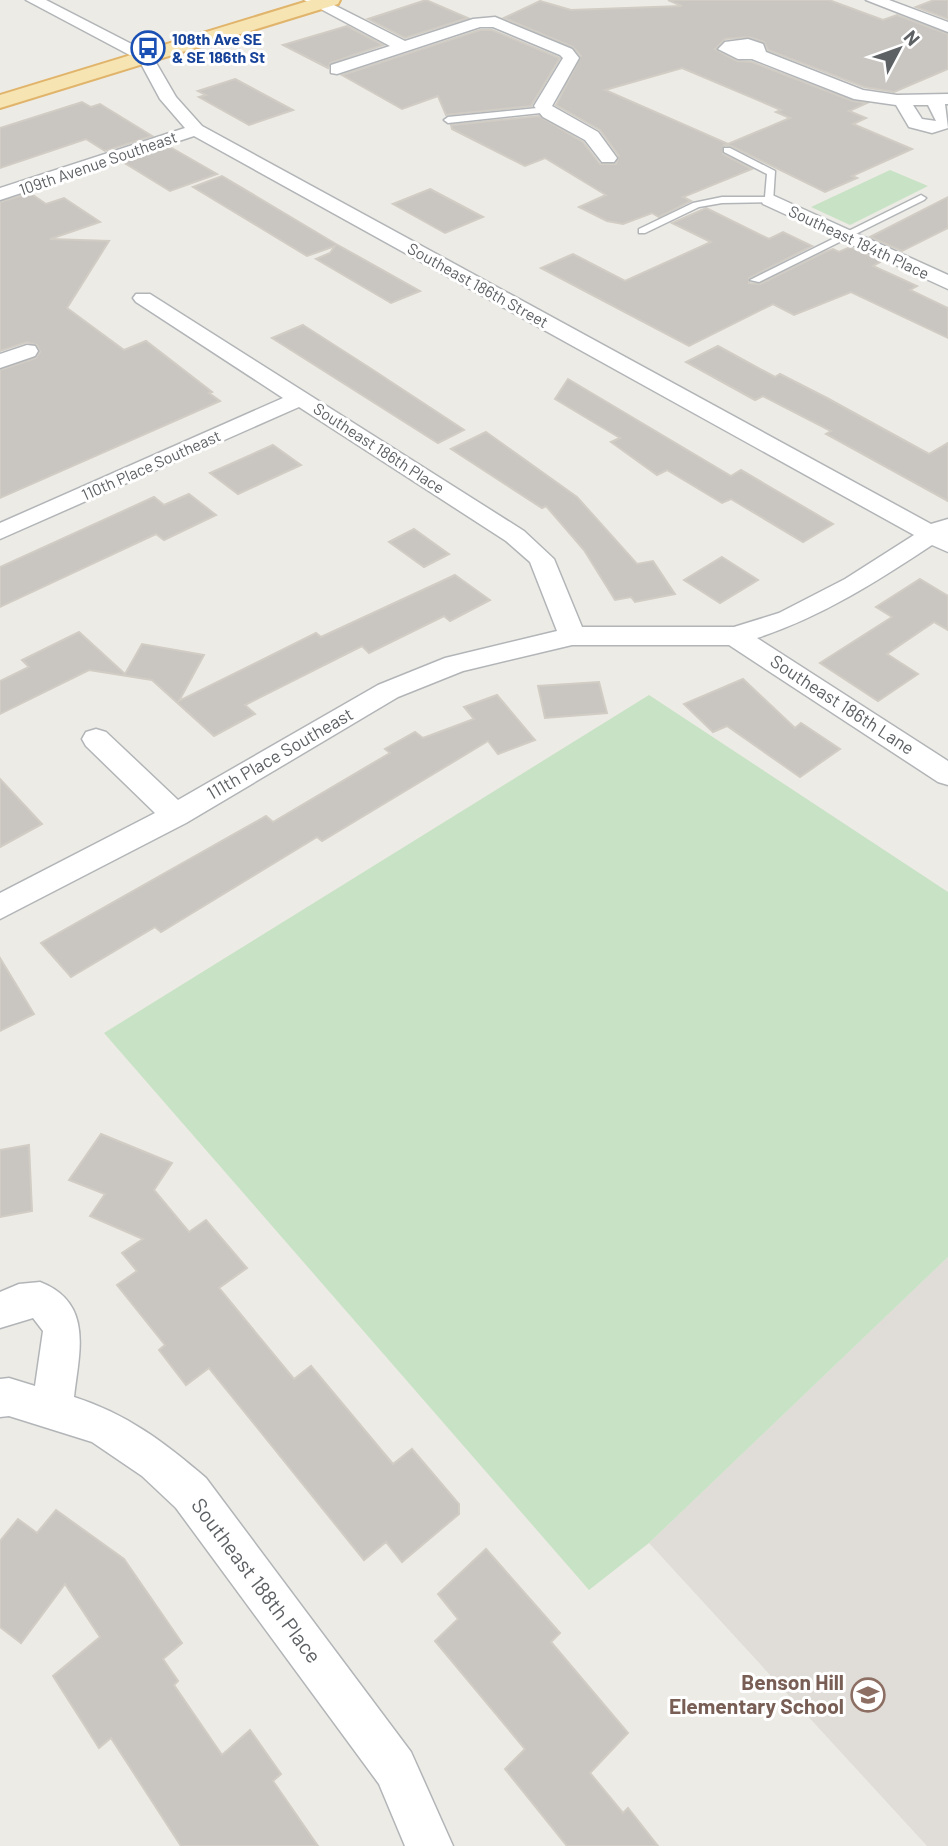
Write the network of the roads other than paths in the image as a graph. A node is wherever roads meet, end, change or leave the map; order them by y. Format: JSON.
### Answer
{"nodes":[{"id":1,"x":34,"y":0,"type":"edge"},
{"id":2,"x":874,"y":0,"type":"edge"},
{"id":3,"x":321,"y":1,"type":"edge"},
{"id":4,"x":948,"y":27,"type":"edge"},
{"id":5,"x":404,"y":47,"type":"junction"},
{"id":6,"x":755,"y":54,"type":"dead end"},
{"id":7,"x":145,"y":57,"type":"junction"},
{"id":8,"x":337,"y":69,"type":"dead end"},
{"id":9,"x":902,"y":100,"type":"junction"},
{"id":10,"x":936,"y":100,"type":"edge"},
{"id":11,"x":0,"y":102,"type":"edge"},
{"id":12,"x":547,"y":110,"type":"junction"},
{"id":13,"x":448,"y":120,"type":"dead end"},
{"id":14,"x":196,"y":130,"type":"junction"},
{"id":15,"x":727,"y":150,"type":"dead end"},
{"id":16,"x":608,"y":158,"type":"dead end"},
{"id":17,"x":0,"y":194,"type":"edge"},
{"id":18,"x":921,"y":198,"type":"dead end"},
{"id":19,"x":770,"y":200,"type":"junction"},
{"id":20,"x":642,"y":230,"type":"dead end"},
{"id":21,"x":845,"y":235,"type":"junction"},
{"id":22,"x":755,"y":280,"type":"dead end"},
{"id":23,"x":948,"y":283,"type":"edge"},
{"id":24,"x":143,"y":298,"type":"dead end"},
{"id":25,"x":27,"y":351,"type":"dead end"},
{"id":26,"x":0,"y":361,"type":"edge"},
{"id":27,"x":302,"y":398,"type":"junction"},
{"id":28,"x":0,"y":532,"type":"edge"},
{"id":29,"x":942,"y":534,"type":"edge"},
{"id":30,"x":572,"y":636,"type":"junction"},
{"id":31,"x":735,"y":636,"type":"junction"},
{"id":32,"x":96,"y":739,"type":"dead end"},
{"id":33,"x":948,"y":775,"type":"edge"},
{"id":34,"x":176,"y":815,"type":"junction"},
{"id":35,"x":0,"y":907,"type":"edge"},
{"id":36,"x":0,"y":1310,"type":"edge"},
{"id":37,"x":4,"y":1398,"type":"edge"},
{"id":38,"x":52,"y":1410,"type":"junction"},
{"id":39,"x":429,"y":1846,"type":"edge"}],
"edges":[{"from":1,"to":7,"type":"street"},
{"from":2,"to":4,"type":"street"},
{"from":3,"to":5,"type":"street"},
{"from":3,"to":7,"type":"main road"},
{"from":5,"to":8,"type":"street"},
{"from":5,"to":12,"type":"street"},
{"from":6,"to":9,"type":"street"},
{"from":7,"to":11,"type":"main road"},
{"from":7,"to":14,"type":"street","name":"Southeast 186th Street"},
{"from":9,"to":10,"type":"street"},
{"from":9,"to":10,"type":"street"},
{"from":12,"to":13,"type":"lane"},
{"from":12,"to":16,"type":"street"},
{"from":14,"to":17,"type":"street","name":"109th Avenue Southeast"},
{"from":14,"to":29,"type":"street","name":"Southeast 186th Street"},
{"from":15,"to":19,"type":"lane"},
{"from":18,"to":21,"type":"lane"},
{"from":19,"to":20,"type":"lane"},
{"from":19,"to":21,"type":"street","name":"Southeast 184th Place"},
{"from":21,"to":22,"type":"lane"},
{"from":21,"to":23,"type":"street","name":"Southeast 184th Place"},
{"from":24,"to":27,"type":"street","name":"Southeast 186th Place"},
{"from":25,"to":26,"type":"street"},
{"from":27,"to":28,"type":"street","name":"110th Place Southeast"},
{"from":27,"to":30,"type":"street","name":"Southeast 186th Place"},
{"from":29,"to":31,"type":"street","name":"111th Place Southeast"},
{"from":30,"to":31,"type":"street","name":"111th Place Southeast"},
{"from":30,"to":34,"type":"street","name":"111th Place Southeast"},
{"from":31,"to":33,"type":"street","name":"Southeast 186th Lane"},
{"from":32,"to":34,"type":"street"},
{"from":34,"to":35,"type":"street","name":"111th Place Southeast"},
{"from":36,"to":38,"type":"street"},
{"from":37,"to":38,"type":"street","name":"Southeast 188th Place"},
{"from":38,"to":39,"type":"street","name":"Southeast 188th Place"}]}
